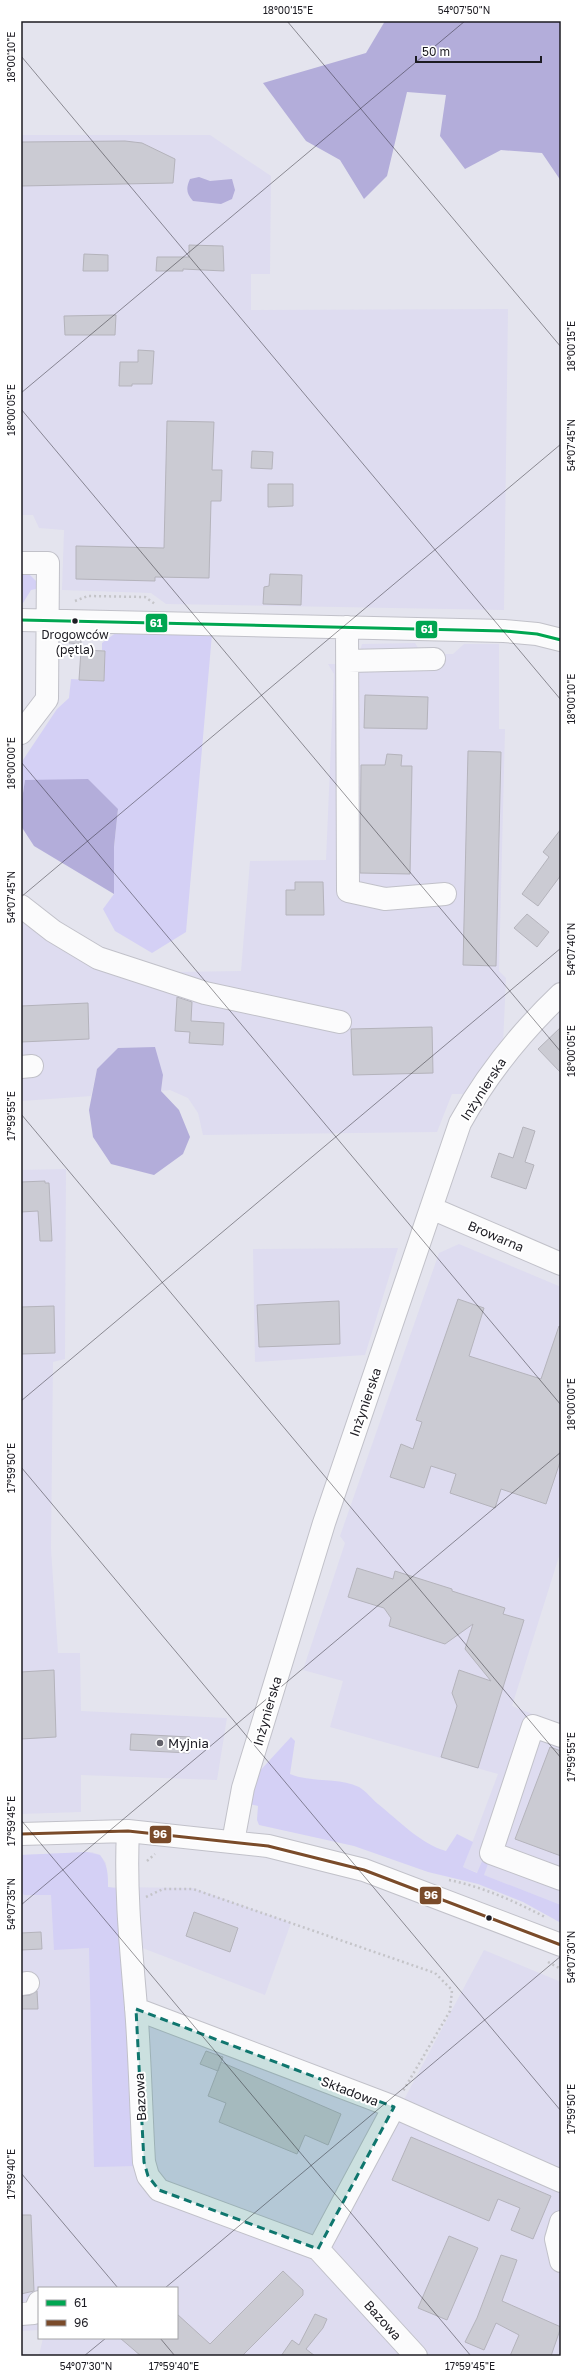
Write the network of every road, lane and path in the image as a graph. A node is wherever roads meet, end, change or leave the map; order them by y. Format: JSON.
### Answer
{"nodes":[{"id":1,"x":21,"y":563,"type":"edge"},
{"id":2,"x":21,"y":620,"type":"edge"},
{"id":3,"x":47,"y":621,"type":"junction"},
{"id":4,"x":347,"y":627,"type":"junction"},
{"id":5,"x":561,"y":640,"type":"edge"},
{"id":6,"x":434,"y":659,"type":"dead end"},
{"id":7,"x":348,"y":661,"type":"junction"},
{"id":8,"x":21,"y":733,"type":"edge"},
{"id":9,"x":445,"y":894,"type":"dead end"},
{"id":10,"x":21,"y":906,"type":"edge"},
{"id":11,"x":561,"y":994,"type":"edge"},
{"id":12,"x":340,"y":1022,"type":"dead end"},
{"id":13,"x":431,"y":1208,"type":"junction"},
{"id":14,"x":561,"y":1264,"type":"edge"},
{"id":15,"x":561,"y":1736,"type":"edge"},
{"id":16,"x":128,"y":1831,"type":"junction"},
{"id":17,"x":21,"y":1834,"type":"edge"},
{"id":18,"x":233,"y":1842,"type":"junction"},
{"id":19,"x":155,"y":1849,"type":"dead end"},
{"id":20,"x":161,"y":1852,"type":"dead end"},
{"id":21,"x":561,"y":1879,"type":"edge"},
{"id":22,"x":127,"y":1906,"type":"junction"},
{"id":23,"x":555,"y":1952,"type":"edge"},
{"id":24,"x":542,"y":1959,"type":"dead end"},
{"id":25,"x":561,"y":1965,"type":"edge"},
{"id":26,"x":561,"y":1969,"type":"edge"},
{"id":27,"x":136,"y":2009,"type":"junction"},
{"id":28,"x":394,"y":2107,"type":"junction"},
{"id":29,"x":561,"y":2181,"type":"edge"},
{"id":30,"x":561,"y":2222,"type":"edge"},
{"id":31,"x":318,"y":2248,"type":"junction"},
{"id":32,"x":561,"y":2261,"type":"edge"},
{"id":33,"x":38,"y":2304,"type":"edge"},
{"id":34,"x":21,"y":2314,"type":"edge"},
{"id":35,"x":416,"y":2356,"type":"edge"}],
"edges":[{"from":1,"to":3,"type":"street"},
{"from":2,"to":3,"type":"street"},
{"from":3,"to":4,"type":"street"},
{"from":3,"to":8,"type":"street"},
{"from":4,"to":5,"type":"street"},
{"from":4,"to":7,"type":"street"},
{"from":6,"to":7,"type":"street"},
{"from":7,"to":9,"type":"street"},
{"from":10,"to":12,"type":"street"},
{"from":11,"to":13,"type":"street","name":"Inżynierska"},
{"from":13,"to":14,"type":"street","name":"Browarna"},
{"from":13,"to":18,"type":"street","name":"Inżynierska"},
{"from":15,"to":21,"type":"street"},
{"from":16,"to":17,"type":"street"},
{"from":16,"to":18,"type":"street"},
{"from":16,"to":22,"type":"street","name":"Bazowa"},
{"from":18,"to":23,"type":"street"},
{"from":19,"to":20,"type":"path"},
{"from":22,"to":27,"type":"street","name":"Bazowa"},
{"from":22,"to":28,"type":"path"},
{"from":23,"to":25,"type":"path"},
{"from":24,"to":26,"type":"path"},
{"from":27,"to":28,"type":"street","name":"Składowa"},
{"from":27,"to":31,"type":"street","name":"Bazowa"},
{"from":28,"to":29,"type":"street","name":"Składowa"},
{"from":28,"to":31,"type":"street"},
{"from":30,"to":32,"type":"street"},
{"from":31,"to":35,"type":"street","name":"Bazowa"},
{"from":33,"to":34,"type":"street"}]}
